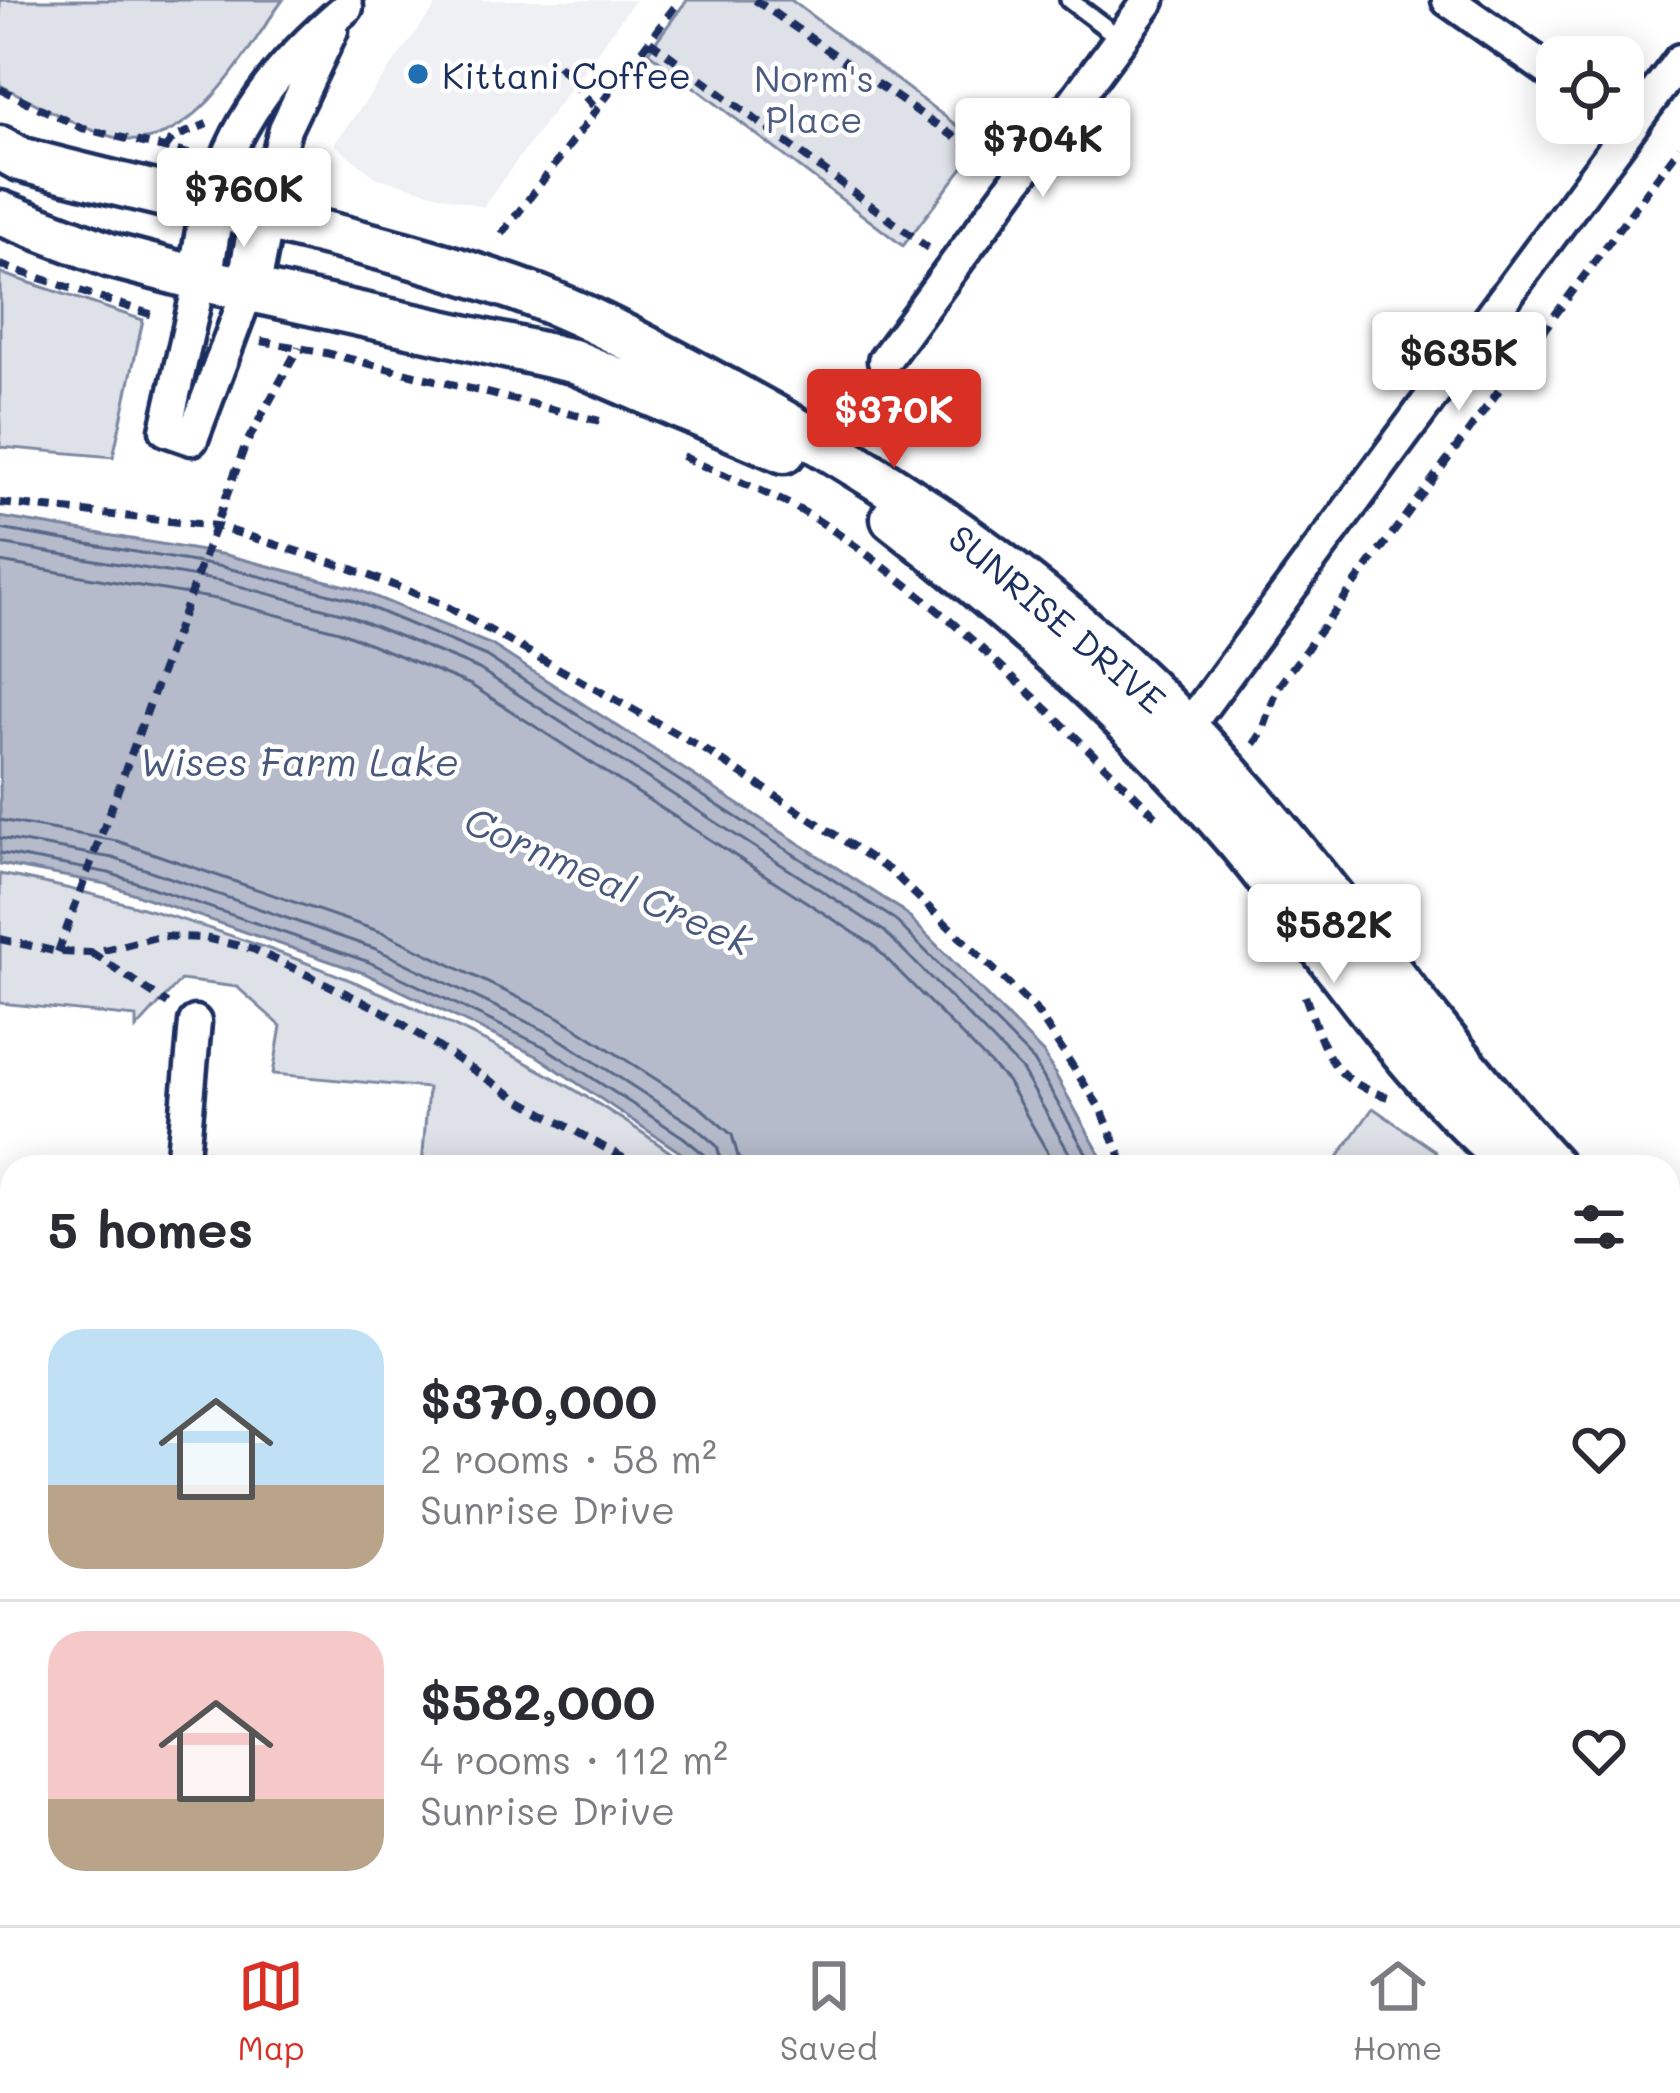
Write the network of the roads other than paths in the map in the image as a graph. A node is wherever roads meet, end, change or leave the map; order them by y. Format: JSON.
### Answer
{"nodes":[{"id":1,"x":1069,"y":0,"type":"edge"},
{"id":2,"x":1149,"y":0,"type":"edge"},
{"id":3,"x":1448,"y":0,"type":"edge"},
{"id":4,"x":350,"y":3,"type":"edge"},
{"id":5,"x":1121,"y":39,"type":"junction"},
{"id":6,"x":1680,"y":60,"type":"edge"},
{"id":7,"x":1536,"y":61,"type":"edge"},
{"id":8,"x":1644,"y":102,"type":"edge"},
{"id":9,"x":1610,"y":144,"type":"edge"},
{"id":10,"x":0,"y":148,"type":"edge"},
{"id":11,"x":212,"y":207,"type":"junction"},
{"id":12,"x":0,"y":213,"type":"edge"},
{"id":13,"x":262,"y":218,"type":"junction"},
{"id":14,"x":200,"y":279,"type":"junction"},
{"id":15,"x":248,"y":290,"type":"junction"},
{"id":16,"x":884,"y":361,"type":"dead end"},
{"id":17,"x":1175,"y":743,"type":"junction"},
{"id":18,"x":1337,"y":906,"type":"junction"},
{"id":19,"x":195,"y":1022,"type":"road end"},
{"id":20,"x":1408,"y":1052,"type":"junction"},
{"id":21,"x":183,"y":1155,"type":"edge"},
{"id":22,"x":1507,"y":1155,"type":"edge"},
{"id":23,"x":1542,"y":1155,"type":"edge"}],
"edges":[{"from":1,"to":5,"type":"lane"},
{"from":2,"to":5,"type":"street"},
{"from":3,"to":7,"type":"street"},
{"from":4,"to":11,"type":"street"},
{"from":4,"to":13,"type":"street"},
{"from":5,"to":16,"type":"street"},
{"from":6,"to":8,"type":"street"},
{"from":9,"to":17,"type":"street"},
{"from":10,"to":11,"type":"street","name":"SUNRISE DRIVE"},
{"from":11,"to":13,"type":"street","name":"SUNRISE DRIVE"},
{"from":11,"to":14,"type":"street"},
{"from":12,"to":14,"type":"street","name":"SUNRISE DRIVE"},
{"from":13,"to":15,"type":"street"},
{"from":13,"to":17,"type":"street","name":"SUNRISE DRIVE"},
{"from":14,"to":15,"type":"street","name":"SUNRISE DRIVE"},
{"from":14,"to":15,"type":"street"},
{"from":15,"to":17,"type":"street","name":"SUNRISE DRIVE"},
{"from":17,"to":18,"type":"street","name":"SUNRISE DRIVE"},
{"from":17,"to":20,"type":"street","name":"SUNRISE DRIVE"},
{"from":18,"to":20,"type":"street"},
{"from":18,"to":23,"type":"street","name":"SUNRISE DRIVE"},
{"from":19,"to":21,"type":"street"},
{"from":20,"to":22,"type":"street","name":"SUNRISE DRIVE"}]}
